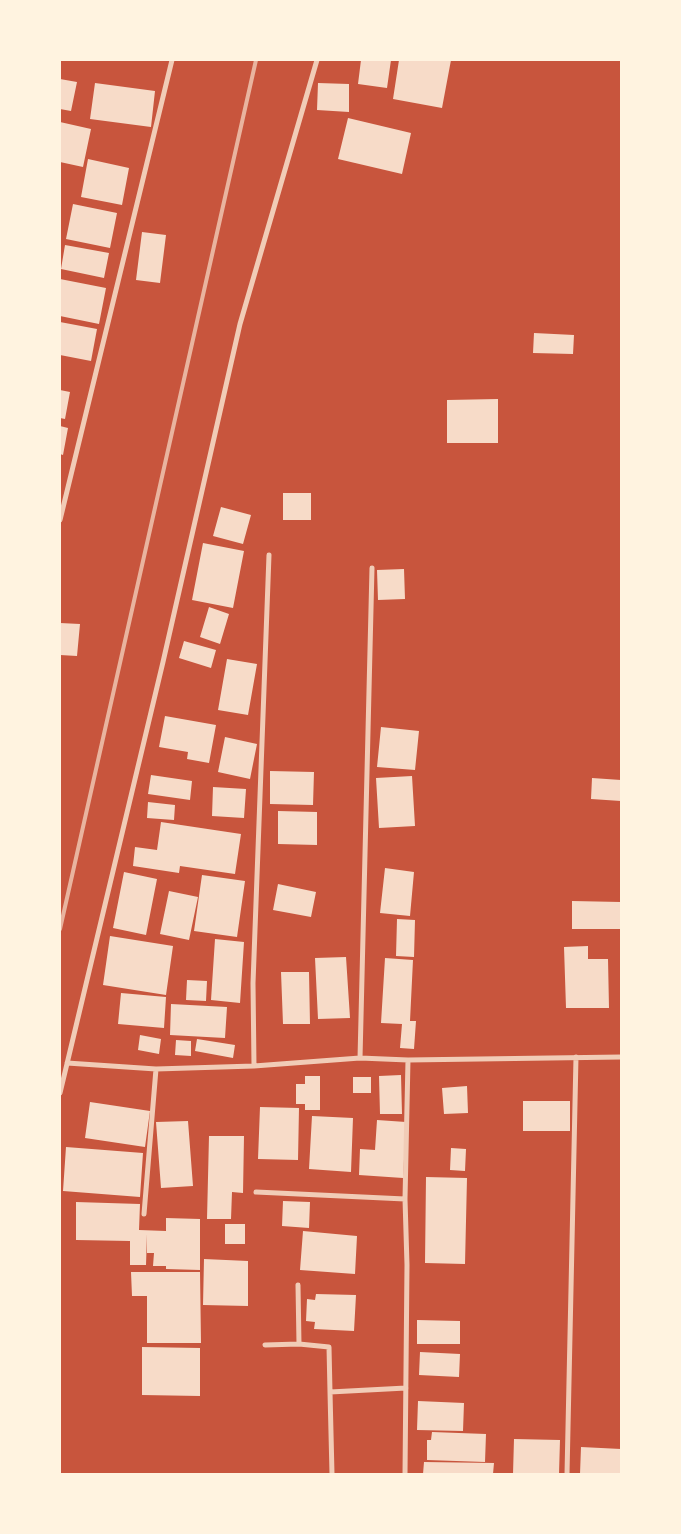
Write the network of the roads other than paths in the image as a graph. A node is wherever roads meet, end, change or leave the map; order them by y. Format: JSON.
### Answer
{"nodes":[{"id":1,"x":172,"y":60,"type":"edge"},
{"id":2,"x":317,"y":60,"type":"edge"},
{"id":3,"x":60,"y":520,"type":"edge"},
{"id":4,"x":269,"y":555,"type":"dead end"},
{"id":5,"x":372,"y":568,"type":"dead end"},
{"id":6,"x":576,"y":1057,"type":"junction"},
{"id":7,"x":621,"y":1057,"type":"edge"},
{"id":8,"x":360,"y":1058,"type":"junction"},
{"id":9,"x":408,"y":1060,"type":"junction"},
{"id":10,"x":67,"y":1063,"type":"junction"},
{"id":11,"x":254,"y":1066,"type":"junction"},
{"id":12,"x":156,"y":1069,"type":"junction"},
{"id":13,"x":60,"y":1093,"type":"edge"},
{"id":14,"x":256,"y":1192,"type":"dead end"},
{"id":15,"x":405,"y":1199,"type":"junction"},
{"id":16,"x":144,"y":1214,"type":"dead end"},
{"id":17,"x":298,"y":1285,"type":"dead end"},
{"id":18,"x":299,"y":1344,"type":"junction"},
{"id":19,"x":266,"y":1345,"type":"dead end"},
{"id":20,"x":406,"y":1388,"type":"junction"},
{"id":21,"x":330,"y":1392,"type":"junction"},
{"id":22,"x":332,"y":1474,"type":"edge"},
{"id":23,"x":405,"y":1474,"type":"edge"},
{"id":24,"x":567,"y":1474,"type":"edge"}],
"edges":[{"from":1,"to":3,"type":"street"},
{"from":2,"to":10,"type":"street"},
{"from":4,"to":11,"type":"street"},
{"from":5,"to":8,"type":"street"},
{"from":6,"to":7,"type":"street"},
{"from":6,"to":9,"type":"street"},
{"from":6,"to":24,"type":"street"},
{"from":8,"to":9,"type":"street"},
{"from":8,"to":11,"type":"street"},
{"from":9,"to":15,"type":"street"},
{"from":10,"to":12,"type":"street"},
{"from":10,"to":13,"type":"street"},
{"from":11,"to":12,"type":"street"},
{"from":12,"to":16,"type":"street"},
{"from":14,"to":15,"type":"street"},
{"from":15,"to":20,"type":"street"},
{"from":17,"to":18,"type":"street"},
{"from":18,"to":19,"type":"street"},
{"from":18,"to":21,"type":"street"},
{"from":20,"to":21,"type":"street"},
{"from":20,"to":23,"type":"street"},
{"from":21,"to":22,"type":"street"}]}
